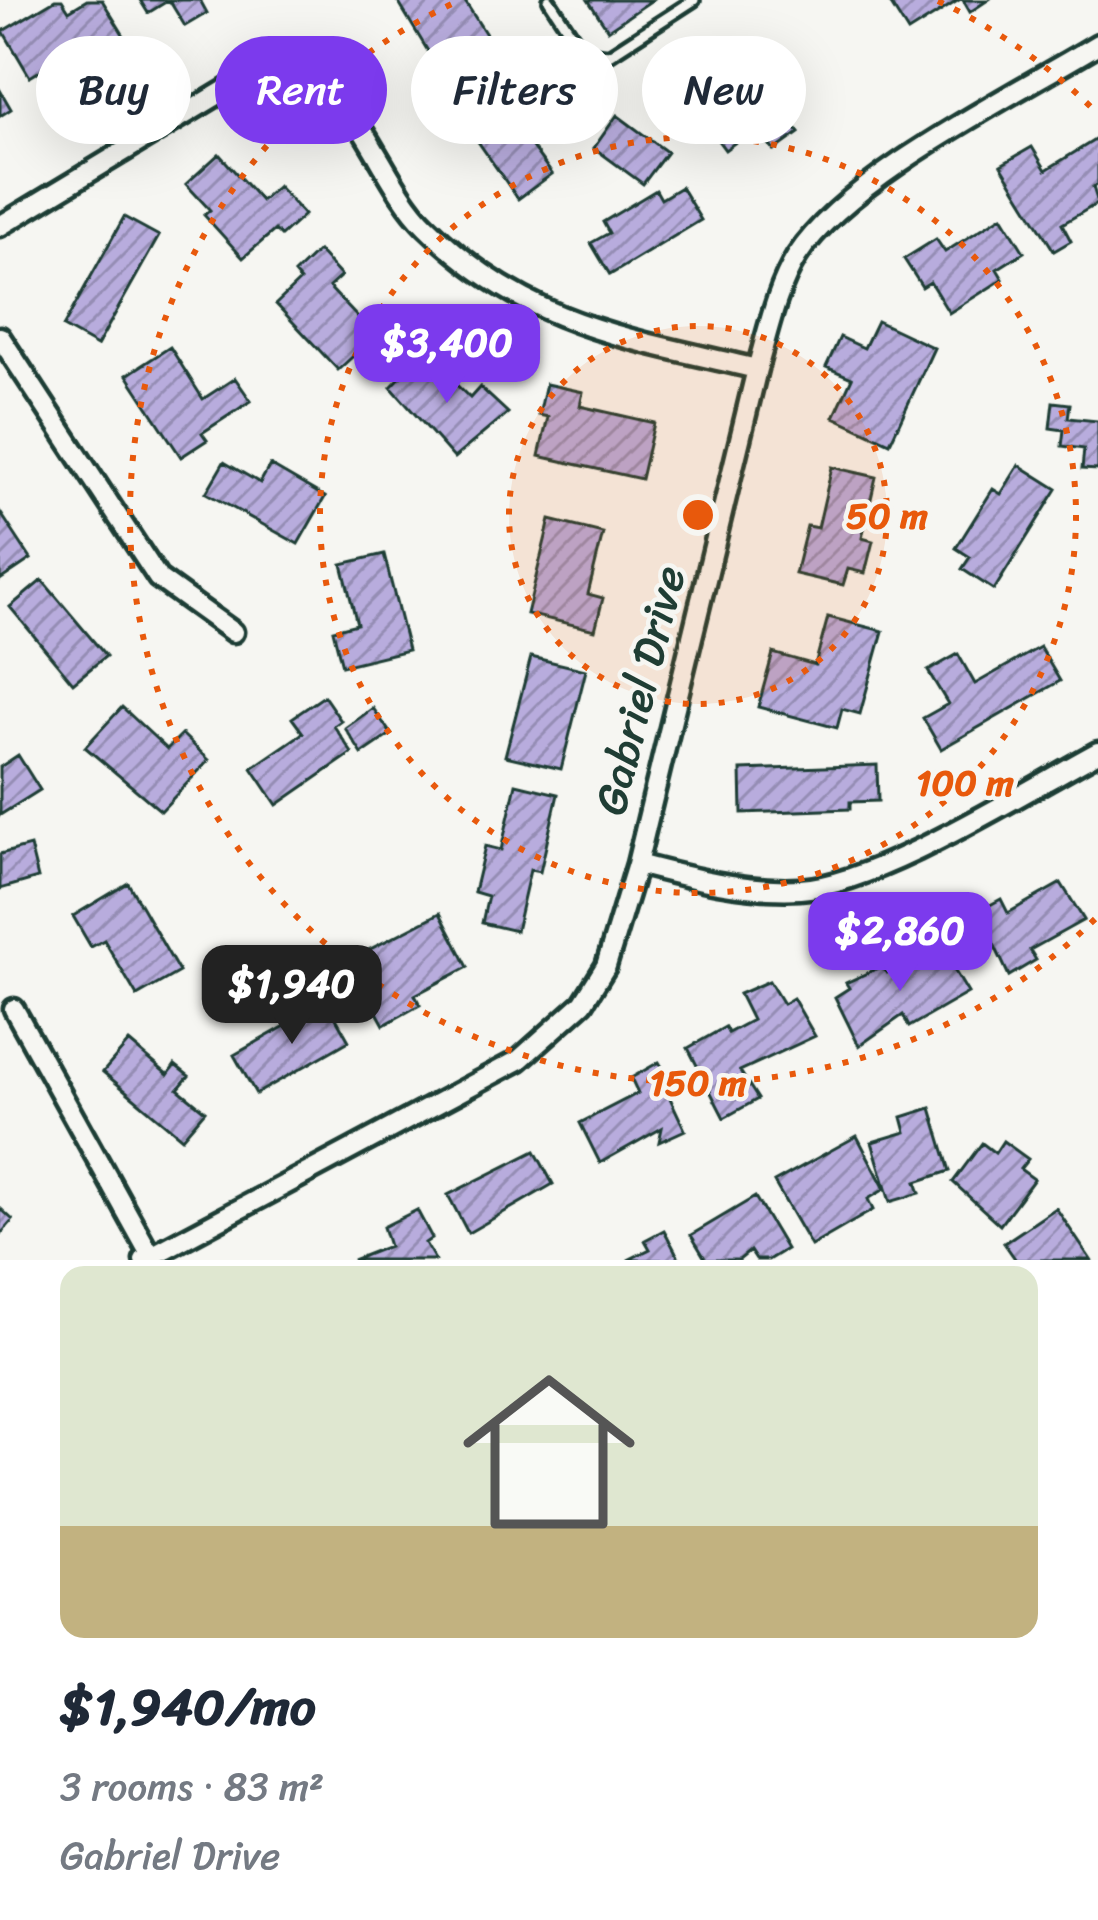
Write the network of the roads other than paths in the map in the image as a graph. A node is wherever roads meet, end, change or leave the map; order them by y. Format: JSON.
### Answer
{"nodes":[{"id":1,"x":549,"y":0,"type":"edge"},
{"id":2,"x":694,"y":0,"type":"edge"},
{"id":3,"x":1098,"y":44,"type":"edge"},
{"id":4,"x":0,"y":226,"type":"edge"},
{"id":5,"x":0,"y":337,"type":"edge"},
{"id":6,"x":758,"y":369,"type":"junction"},
{"id":7,"x":233,"y":632,"type":"dead end"},
{"id":8,"x":1098,"y":752,"type":"edge"},
{"id":9,"x":637,"y":864,"type":"junction"},
{"id":10,"x":14,"y":1009,"type":"dead end"},
{"id":11,"x":147,"y":1258,"type":"edge"}],
"edges":[{"from":1,"to":2,"type":"lane"},
{"from":3,"to":6,"type":"street","name":"Gabriel Drive"},
{"from":4,"to":6,"type":"street"},
{"from":5,"to":7,"type":"street"},
{"from":6,"to":9,"type":"street","name":"Gabriel Drive"},
{"from":8,"to":9,"type":"street"},
{"from":9,"to":11,"type":"street","name":"Gabriel Drive"},
{"from":10,"to":11,"type":"street"}]}
